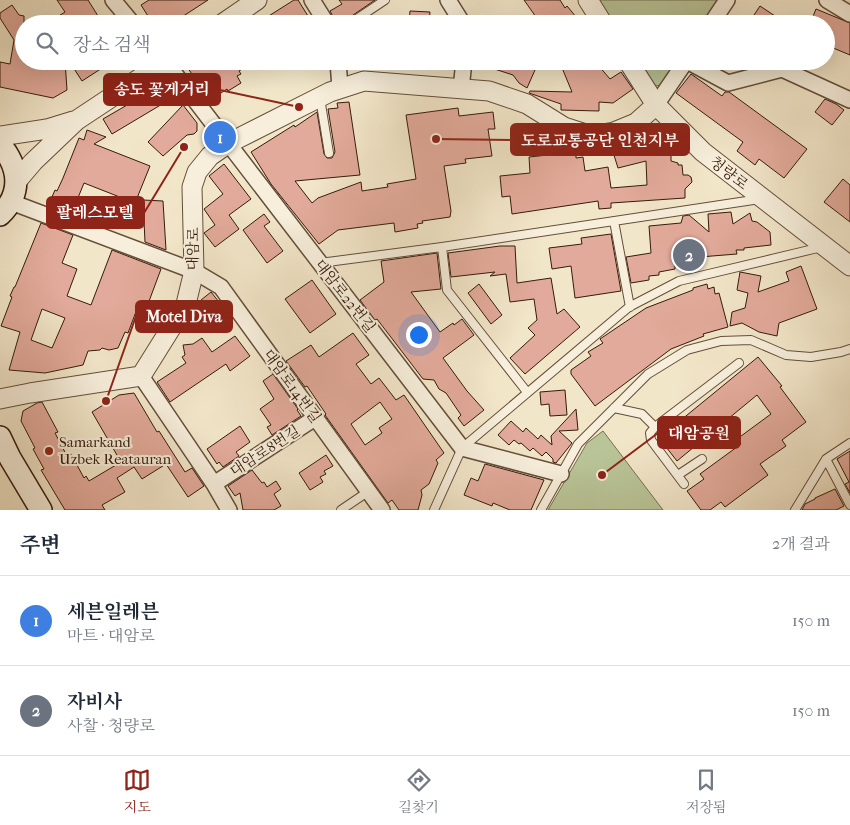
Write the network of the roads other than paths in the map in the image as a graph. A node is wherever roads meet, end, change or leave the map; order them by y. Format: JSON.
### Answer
{"nodes":[{"id":1,"x":113,"y":0,"type":"edge"},
{"id":2,"x":257,"y":0,"type":"edge"},
{"id":3,"x":312,"y":0,"type":"edge"},
{"id":4,"x":385,"y":0,"type":"edge"},
{"id":5,"x":448,"y":0,"type":"edge"},
{"id":6,"x":588,"y":0,"type":"edge"},
{"id":7,"x":727,"y":0,"type":"edge"},
{"id":8,"x":827,"y":0,"type":"edge"},
{"id":9,"x":850,"y":14,"type":"edge"},
{"id":10,"x":126,"y":15,"type":"edge"},
{"id":11,"x":235,"y":15,"type":"edge"},
{"id":12,"x":321,"y":15,"type":"edge"},
{"id":13,"x":362,"y":15,"type":"edge"},
{"id":14,"x":457,"y":15,"type":"edge"},
{"id":15,"x":597,"y":15,"type":"edge"},
{"id":16,"x":717,"y":15,"type":"edge"},
{"id":17,"x":152,"y":70,"type":"edge"},
{"id":18,"x":173,"y":70,"type":"edge"},
{"id":19,"x":339,"y":70,"type":"edge"},
{"id":20,"x":463,"y":70,"type":"edge"},
{"id":21,"x":634,"y":70,"type":"edge"},
{"id":22,"x":681,"y":70,"type":"edge"},
{"id":23,"x":704,"y":70,"type":"edge"},
{"id":24,"x":778,"y":70,"type":"edge"},
{"id":25,"x":784,"y":70,"type":"edge"},
{"id":26,"x":340,"y":88,"type":"junction"},
{"id":27,"x":461,"y":89,"type":"junction"},
{"id":28,"x":320,"y":96,"type":"junction"},
{"id":29,"x":850,"y":100,"type":"edge"},
{"id":30,"x":656,"y":106,"type":"junction"},
{"id":31,"x":77,"y":120,"type":"junction"},
{"id":32,"x":0,"y":136,"type":"edge"},
{"id":33,"x":229,"y":142,"type":"junction"},
{"id":34,"x":0,"y":144,"type":"edge"},
{"id":35,"x":329,"y":153,"type":"dead end"},
{"id":36,"x":762,"y":198,"type":"junction"},
{"id":37,"x":9,"y":200,"type":"edge"},
{"id":38,"x":614,"y":221,"type":"junction"},
{"id":39,"x":824,"y":246,"type":"junction"},
{"id":40,"x":442,"y":247,"type":"junction"},
{"id":41,"x":320,"y":263,"type":"junction"},
{"id":42,"x":849,"y":263,"type":"edge"},
{"id":43,"x":194,"y":271,"type":"junction"},
{"id":44,"x":630,"y":306,"type":"junction"},
{"id":45,"x":850,"y":348,"type":"edge"},
{"id":46,"x":739,"y":364,"type":"dead end"},
{"id":47,"x":142,"y":376,"type":"junction"},
{"id":48,"x":528,"y":392,"type":"junction"},
{"id":49,"x":0,"y":399,"type":"edge"},
{"id":50,"x":614,"y":408,"type":"junction"},
{"id":51,"x":315,"y":418,"type":"junction"},
{"id":52,"x":655,"y":427,"type":"junction"},
{"id":53,"x":0,"y":437,"type":"edge"},
{"id":54,"x":850,"y":443,"type":"edge"},
{"id":55,"x":462,"y":448,"type":"junction"},
{"id":56,"x":702,"y":459,"type":"dead end"},
{"id":57,"x":826,"y":459,"type":"junction"},
{"id":58,"x":561,"y":474,"type":"junction"},
{"id":59,"x":678,"y":475,"type":"junction"},
{"id":60,"x":214,"y":484,"type":"junction"},
{"id":61,"x":684,"y":484,"type":"dead end"},
{"id":62,"x":368,"y":491,"type":"junction"},
{"id":63,"x":850,"y":505,"type":"edge"},
{"id":64,"x":41,"y":510,"type":"edge"},
{"id":65,"x":229,"y":510,"type":"edge"},
{"id":66,"x":341,"y":510,"type":"edge"},
{"id":67,"x":382,"y":510,"type":"edge"},
{"id":68,"x":434,"y":510,"type":"edge"},
{"id":69,"x":541,"y":510,"type":"edge"},
{"id":70,"x":795,"y":510,"type":"edge"}],
"edges":[{"from":1,"to":10,"type":"street"},
{"from":2,"to":11,"type":"street"},
{"from":3,"to":12,"type":"street"},
{"from":4,"to":13,"type":"lane"},
{"from":5,"to":14,"type":"street"},
{"from":6,"to":15,"type":"street"},
{"from":7,"to":16,"type":"street"},
{"from":8,"to":9,"type":"street"},
{"from":17,"to":31,"type":"street"},
{"from":18,"to":33,"type":"street","name":"대암로22번길"},
{"from":19,"to":26,"type":"street"},
{"from":20,"to":27,"type":"street"},
{"from":21,"to":30,"type":"street","name":"청량로"},
{"from":22,"to":30,"type":"street"},
{"from":23,"to":24,"type":"street"},
{"from":25,"to":29,"type":"street"},
{"from":26,"to":27,"type":"street","name":"대암로"},
{"from":26,"to":28,"type":"street","name":"대암로"},
{"from":27,"to":30,"type":"street","name":"대암로"},
{"from":28,"to":33,"type":"street","name":"대암로"},
{"from":28,"to":35,"type":"lane"},
{"from":30,"to":36,"type":"street","name":"청량로"},
{"from":31,"to":32,"type":"street"},
{"from":31,"to":37,"type":"street"},
{"from":33,"to":41,"type":"street","name":"대암로22번길"},
{"from":33,"to":43,"type":"street","name":"대암로"},
{"from":34,"to":37,"type":"main road"},
{"from":36,"to":38,"type":"lane"},
{"from":36,"to":39,"type":"street","name":"청량로"},
{"from":37,"to":43,"type":"street","name":"대암로14번길"},
{"from":38,"to":40,"type":"lane"},
{"from":38,"to":44,"type":"lane"},
{"from":39,"to":42,"type":"street","name":"청량로"},
{"from":39,"to":44,"type":"lane"},
{"from":40,"to":41,"type":"lane"},
{"from":40,"to":48,"type":"lane"},
{"from":41,"to":55,"type":"street","name":"대암로22번길"},
{"from":43,"to":47,"type":"street","name":"대암로"},
{"from":43,"to":51,"type":"street","name":"대암로14번길"},
{"from":44,"to":48,"type":"lane"},
{"from":45,"to":50,"type":"lane"},
{"from":46,"to":52,"type":"lane"},
{"from":47,"to":49,"type":"street"},
{"from":47,"to":60,"type":"street","name":"대암로8번길"},
{"from":48,"to":55,"type":"lane"},
{"from":50,"to":52,"type":"lane"},
{"from":50,"to":58,"type":"lane"},
{"from":51,"to":60,"type":"street","name":"대암로8번길"},
{"from":51,"to":62,"type":"street","name":"대암로14번길"},
{"from":52,"to":59,"type":"lane"},
{"from":53,"to":64,"type":"main road"},
{"from":54,"to":57,"type":"lane"},
{"from":55,"to":58,"type":"street"},
{"from":55,"to":68,"type":"lane"},
{"from":56,"to":59,"type":"lane"},
{"from":57,"to":63,"type":"lane"},
{"from":57,"to":70,"type":"lane"},
{"from":58,"to":69,"type":"lane"},
{"from":59,"to":61,"type":"lane"},
{"from":60,"to":65,"type":"street","name":"대암로8번길"},
{"from":62,"to":66,"type":"lane"},
{"from":62,"to":67,"type":"street","name":"대암로14번길"}]}
